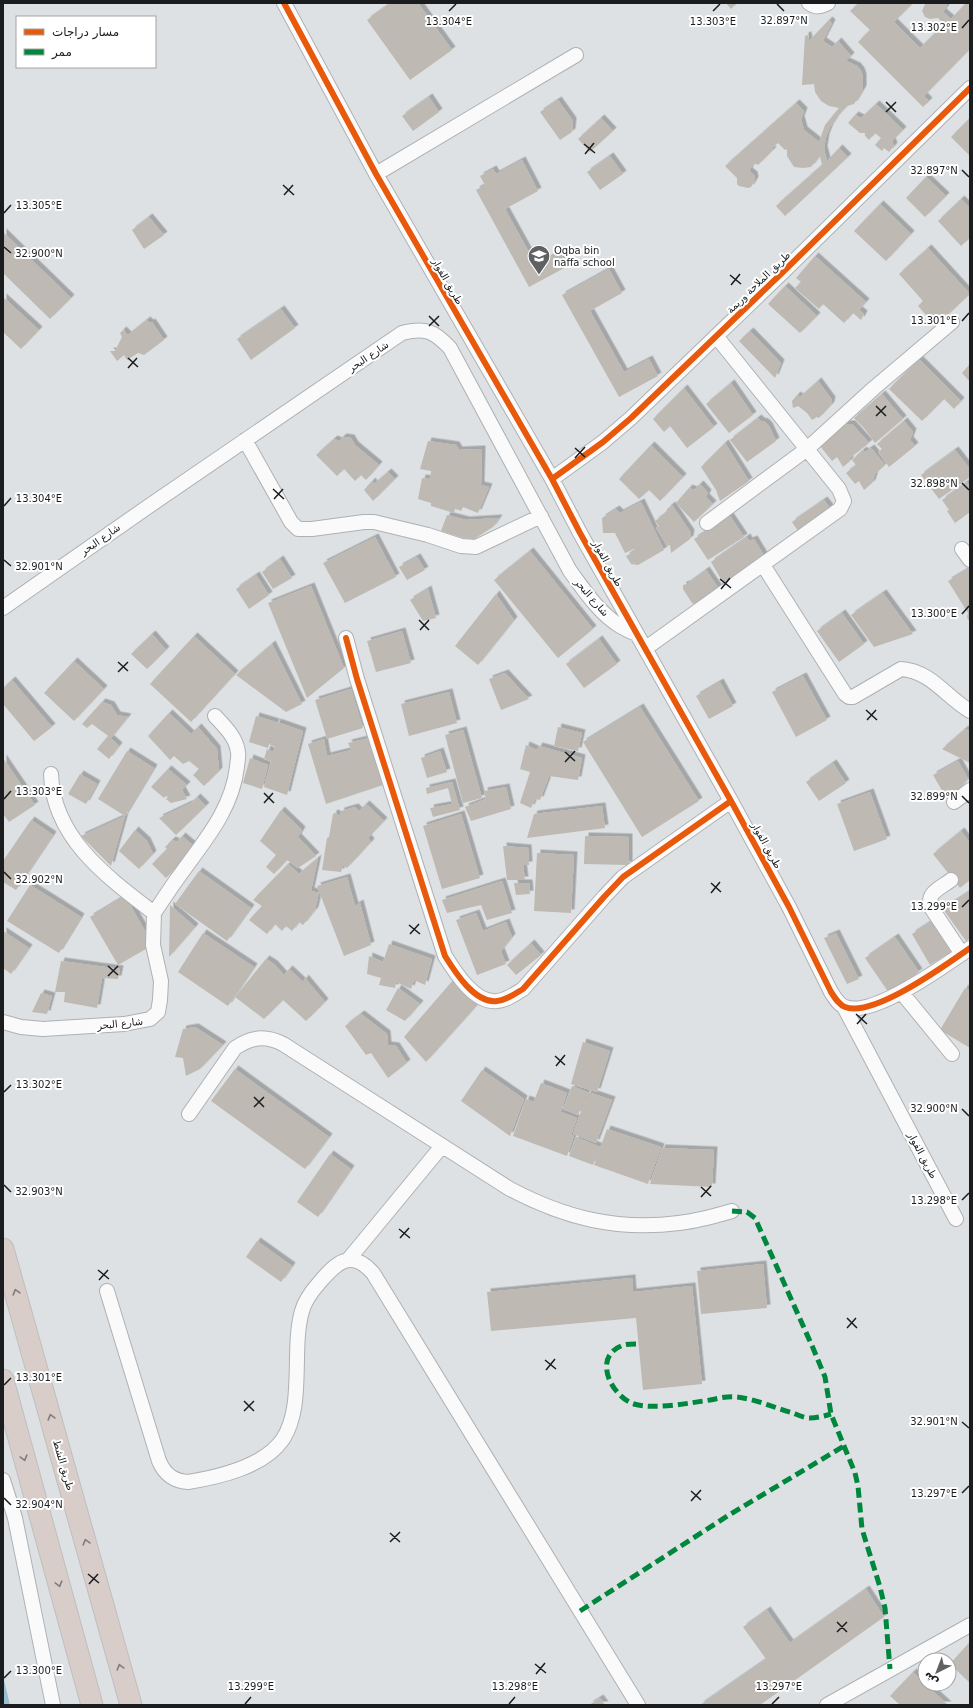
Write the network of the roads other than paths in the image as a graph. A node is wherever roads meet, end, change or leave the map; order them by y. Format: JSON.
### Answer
{"nodes":[{"id":1,"x":284,"y":3,"type":"edge"},
{"id":2,"x":809,"y":3,"type":"edge"},
{"id":3,"x":828,"y":3,"type":"edge"},
{"id":4,"x":576,"y":55,"type":"dead end"},
{"id":5,"x":970,"y":88,"type":"edge"},
{"id":6,"x":376,"y":174,"type":"junction"},
{"id":7,"x":952,"y":322,"type":"dead end"},
{"id":8,"x":716,"y":336,"type":"junction"},
{"id":9,"x":246,"y":440,"type":"junction"},
{"id":10,"x":807,"y":448,"type":"junction"},
{"id":11,"x":552,"y":479,"type":"junction"},
{"id":12,"x":541,"y":516,"type":"junction"},
{"id":13,"x":706,"y":523,"type":"dead end"},
{"id":14,"x":763,"y":565,"type":"junction"},
{"id":15,"x":3,"y":608,"type":"edge"},
{"id":16,"x":637,"y":634,"type":"junction"},
{"id":17,"x":346,"y":638,"type":"dead end"},
{"id":18,"x":646,"y":648,"type":"junction"},
{"id":19,"x":970,"y":711,"type":"edge"},
{"id":20,"x":215,"y":716,"type":"dead end"},
{"id":21,"x":51,"y":774,"type":"dead end"},
{"id":22,"x":970,"y":790,"type":"edge"},
{"id":23,"x":731,"y":801,"type":"junction"},
{"id":24,"x":954,"y":802,"type":"dead end"},
{"id":25,"x":951,"y":880,"type":"dead end"},
{"id":26,"x":154,"y":913,"type":"junction"},
{"id":27,"x":966,"y":951,"type":"edge"},
{"id":28,"x":902,"y":993,"type":"junction"},
{"id":29,"x":844,"y":1007,"type":"junction"},
{"id":30,"x":3,"y":1022,"type":"edge"},
{"id":31,"x":952,"y":1054,"type":"dead end"},
{"id":32,"x":189,"y":1114,"type":"dead end"},
{"id":33,"x":442,"y":1146,"type":"junction"},
{"id":34,"x":732,"y":1211,"type":"dead end"},
{"id":35,"x":956,"y":1219,"type":"dead end"},
{"id":36,"x":3,"y":1249,"type":"edge"},
{"id":37,"x":348,"y":1260,"type":"junction"},
{"id":38,"x":107,"y":1291,"type":"dead end"},
{"id":39,"x":3,"y":1380,"type":"edge"},
{"id":40,"x":3,"y":1480,"type":"edge"},
{"id":41,"x":970,"y":1624,"type":"edge"},
{"id":42,"x":53,"y":1705,"type":"edge"},
{"id":43,"x":92,"y":1705,"type":"edge"},
{"id":44,"x":131,"y":1705,"type":"edge"},
{"id":45,"x":638,"y":1705,"type":"edge"},
{"id":46,"x":827,"y":1705,"type":"edge"}],
"edges":[{"from":1,"to":6,"type":"street","name":"طريق الفوار"},
{"from":2,"to":3,"type":"street"},
{"from":4,"to":6,"type":"street"},
{"from":5,"to":8,"type":"street","name":"طريق الملاحة وريمة"},
{"from":6,"to":11,"type":"street","name":"طريق الفوار"},
{"from":7,"to":10,"type":"street"},
{"from":8,"to":10,"type":"street"},
{"from":8,"to":11,"type":"street","name":"طريق الملاحة وريمة"},
{"from":9,"to":12,"type":"street"},
{"from":9,"to":12,"type":"street","name":"شارع البحر"},
{"from":9,"to":15,"type":"street","name":"شارع البحر"},
{"from":10,"to":13,"type":"street"},
{"from":10,"to":14,"type":"street"},
{"from":11,"to":16,"type":"street","name":"طريق الفوار"},
{"from":12,"to":16,"type":"street","name":"شارع البحر"},
{"from":14,"to":18,"type":"street"},
{"from":14,"to":19,"type":"street"},
{"from":16,"to":18,"type":"street","name":"طريق الفوار"},
{"from":17,"to":23,"type":"street"},
{"from":18,"to":23,"type":"street","name":"طريق الفوار"},
{"from":20,"to":26,"type":"street"},
{"from":21,"to":26,"type":"street"},
{"from":22,"to":24,"type":"street"},
{"from":23,"to":29,"type":"street","name":"طريق الفوار"},
{"from":25,"to":27,"type":"street"},
{"from":26,"to":30,"type":"street","name":"شارع البحر"},
{"from":27,"to":28,"type":"street"},
{"from":28,"to":29,"type":"street"},
{"from":28,"to":31,"type":"street"},
{"from":29,"to":35,"type":"street","name":"طريق الفوار"},
{"from":32,"to":33,"type":"street"},
{"from":33,"to":34,"type":"street"},
{"from":33,"to":37,"type":"street"},
{"from":44,"to":36,"type":"highway","name":"طريق الشط","one_way":true},
{"from":37,"to":38,"type":"street"},
{"from":37,"to":45,"type":"street"},
{"from":39,"to":43,"type":"highway","one_way":true},
{"from":40,"to":42,"type":"street"},
{"from":41,"to":46,"type":"street"}]}
